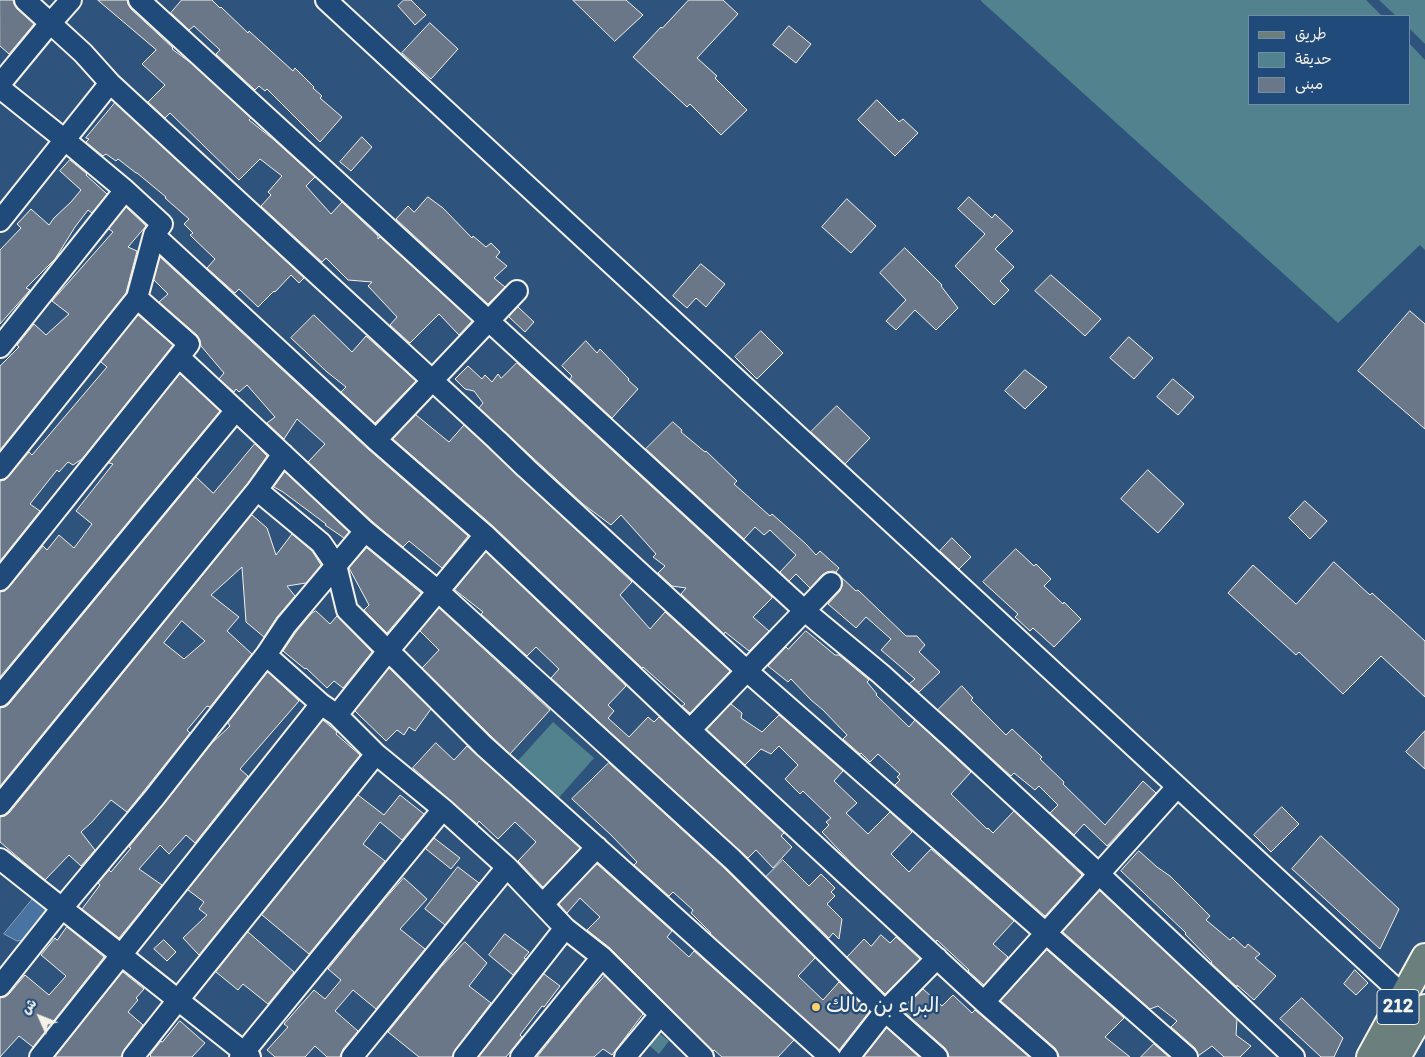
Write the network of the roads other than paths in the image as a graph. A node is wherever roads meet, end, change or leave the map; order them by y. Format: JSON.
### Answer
{"nodes":[{"id":1,"x":25,"y":0,"type":"edge"},
{"id":2,"x":72,"y":0,"type":"edge"},
{"id":3,"x":139,"y":0,"type":"edge"},
{"id":4,"x":326,"y":0,"type":"edge"},
{"id":5,"x":50,"y":23,"type":"junction"},
{"id":6,"x":110,"y":83,"type":"junction"},
{"id":7,"x":0,"y":86,"type":"edge"},
{"id":8,"x":65,"y":140,"type":"junction"},
{"id":9,"x":125,"y":190,"type":"junction"},
{"id":10,"x":0,"y":221,"type":"edge"},
{"id":11,"x":154,"y":235,"type":"junction"},
{"id":12,"x":517,"y":291,"type":"dead end"},
{"id":13,"x":136,"y":298,"type":"junction"},
{"id":14,"x":489,"y":321,"type":"junction"},
{"id":15,"x":0,"y":347,"type":"edge"},
{"id":16,"x":179,"y":357,"type":"junction"},
{"id":17,"x":433,"y":380,"type":"junction"},
{"id":18,"x":236,"y":410,"type":"junction"},
{"id":19,"x":376,"y":440,"type":"junction"},
{"id":20,"x":283,"y":454,"type":"junction"},
{"id":21,"x":0,"y":469,"type":"edge"},
{"id":22,"x":257,"y":490,"type":"junction"},
{"id":23,"x":365,"y":531,"type":"junction"},
{"id":24,"x":485,"y":535,"type":"junction"},
{"id":25,"x":336,"y":565,"type":"junction"},
{"id":26,"x":0,"y":580,"type":"edge"},
{"id":27,"x":831,"y":583,"type":"dead end"},
{"id":28,"x":438,"y":591,"type":"junction"},
{"id":29,"x":805,"y":610,"type":"junction"},
{"id":30,"x":388,"y":651,"type":"junction"},
{"id":31,"x":266,"y":655,"type":"junction"},
{"id":32,"x":747,"y":671,"type":"junction"},
{"id":33,"x":0,"y":696,"type":"edge"},
{"id":34,"x":329,"y":710,"type":"junction"},
{"id":35,"x":690,"y":730,"type":"junction"},
{"id":36,"x":376,"y":754,"type":"junction"},
{"id":37,"x":1177,"y":787,"type":"junction"},
{"id":38,"x":0,"y":805,"type":"edge"},
{"id":39,"x":443,"y":809,"type":"junction"},
{"id":40,"x":597,"y":847,"type":"junction"},
{"id":41,"x":0,"y":859,"type":"edge"},
{"id":42,"x":507,"y":867,"type":"junction"},
{"id":43,"x":1099,"y":874,"type":"junction"},
{"id":44,"x":543,"y":904,"type":"junction"},
{"id":45,"x":62,"y":908,"type":"junction"},
{"id":46,"x":566,"y":928,"type":"junction"},
{"id":47,"x":1046,"y":933,"type":"junction"},
{"id":48,"x":121,"y":955,"type":"junction"},
{"id":49,"x":602,"y":957,"type":"junction"},
{"id":50,"x":1425,"y":957,"type":"edge"},
{"id":51,"x":937,"y":958,"type":"junction"},
{"id":52,"x":0,"y":986,"type":"edge"},
{"id":53,"x":178,"y":1000,"type":"junction"},
{"id":54,"x":984,"y":1002,"type":"junction"},
{"id":55,"x":885,"y":1010,"type":"junction"},
{"id":56,"x":1418,"y":1014,"type":"edge"},
{"id":57,"x":660,"y":1015,"type":"junction"},
{"id":58,"x":244,"y":1055,"type":"edge"},
{"id":59,"x":40,"y":1057,"type":"edge"},
{"id":60,"x":133,"y":1057,"type":"edge"},
{"id":61,"x":352,"y":1057,"type":"edge"},
{"id":62,"x":464,"y":1057,"type":"edge"},
{"id":63,"x":522,"y":1057,"type":"edge"},
{"id":64,"x":626,"y":1057,"type":"edge"},
{"id":65,"x":703,"y":1057,"type":"edge"},
{"id":66,"x":830,"y":1057,"type":"edge"},
{"id":67,"x":850,"y":1057,"type":"edge"},
{"id":68,"x":937,"y":1057,"type":"edge"},
{"id":69,"x":1046,"y":1057,"type":"edge"},
{"id":70,"x":1187,"y":1057,"type":"edge"},
{"id":71,"x":1294,"y":1057,"type":"edge"},
{"id":72,"x":1370,"y":1057,"type":"edge"},
{"id":73,"x":1397,"y":1057,"type":"edge"}],
"edges":[{"from":1,"to":5,"type":"street"},
{"from":2,"to":5,"type":"street"},
{"from":3,"to":14,"type":"street"},
{"from":4,"to":37,"type":"street"},
{"from":5,"to":6,"type":"street"},
{"from":5,"to":7,"type":"street"},
{"from":6,"to":8,"type":"street"},
{"from":6,"to":17,"type":"street"},
{"from":7,"to":8,"type":"street"},
{"from":8,"to":9,"type":"street"},
{"from":8,"to":10,"type":"street"},
{"from":9,"to":11,"type":"street"},
{"from":9,"to":15,"type":"street"},
{"from":11,"to":13,"type":"street"},
{"from":11,"to":19,"type":"street"},
{"from":12,"to":14,"type":"street"},
{"from":13,"to":16,"type":"street"},
{"from":13,"to":21,"type":"street"},
{"from":14,"to":17,"type":"street"},
{"from":14,"to":29,"type":"street"},
{"from":16,"to":18,"type":"street"},
{"from":16,"to":26,"type":"street"},
{"from":17,"to":19,"type":"street"},
{"from":17,"to":32,"type":"street"},
{"from":18,"to":20,"type":"street"},
{"from":18,"to":33,"type":"street"},
{"from":19,"to":24,"type":"street"},
{"from":20,"to":22,"type":"street"},
{"from":20,"to":23,"type":"street"},
{"from":22,"to":25,"type":"street"},
{"from":22,"to":38,"type":"street"},
{"from":23,"to":25,"type":"street"},
{"from":23,"to":28,"type":"street"},
{"from":24,"to":28,"type":"street"},
{"from":24,"to":35,"type":"street"},
{"from":25,"to":30,"type":"street"},
{"from":25,"to":31,"type":"street"},
{"from":27,"to":29,"type":"street"},
{"from":28,"to":30,"type":"street"},
{"from":28,"to":55,"type":"street"},
{"from":29,"to":32,"type":"street"},
{"from":29,"to":43,"type":"street"},
{"from":30,"to":34,"type":"street"},
{"from":30,"to":40,"type":"street"},
{"from":31,"to":34,"type":"street"},
{"from":31,"to":45,"type":"street"},
{"from":32,"to":35,"type":"street"},
{"from":32,"to":47,"type":"street"},
{"from":34,"to":36,"type":"street"},
{"from":34,"to":48,"type":"street"},
{"from":35,"to":51,"type":"street"},
{"from":36,"to":39,"type":"street"},
{"from":36,"to":53,"type":"street"},
{"from":37,"to":43,"type":"street"},
{"from":37,"to":56,"type":"street"},
{"from":39,"to":42,"type":"street"},
{"from":39,"to":58,"type":"street"},
{"from":40,"to":44,"type":"street"},
{"from":40,"to":66,"type":"street"},
{"from":41,"to":45,"type":"street"},
{"from":42,"to":44,"type":"street"},
{"from":42,"to":61,"type":"street"},
{"from":43,"to":47,"type":"street"},
{"from":43,"to":71,"type":"street"},
{"from":44,"to":46,"type":"street"},
{"from":45,"to":48,"type":"street"},
{"from":45,"to":52,"type":"street"},
{"from":46,"to":49,"type":"street"},
{"from":46,"to":62,"type":"street"},
{"from":47,"to":54,"type":"street"},
{"from":47,"to":70,"type":"street"},
{"from":48,"to":53,"type":"street"},
{"from":48,"to":59,"type":"street"},
{"from":49,"to":57,"type":"street"},
{"from":49,"to":63,"type":"street"},
{"from":50,"to":56,"type":"main road","number":"212"},
{"from":51,"to":54,"type":"street"},
{"from":51,"to":55,"type":"street"},
{"from":53,"to":58,"type":"street"},
{"from":53,"to":60,"type":"street"},
{"from":54,"to":69,"type":"street"},
{"from":55,"to":67,"type":"street"},
{"from":55,"to":68,"type":"street"},
{"from":56,"to":72,"type":"main road","number":"212"},
{"from":56,"to":73,"type":"main road","number":"212"},
{"from":57,"to":64,"type":"street"},
{"from":57,"to":65,"type":"street"}]}
